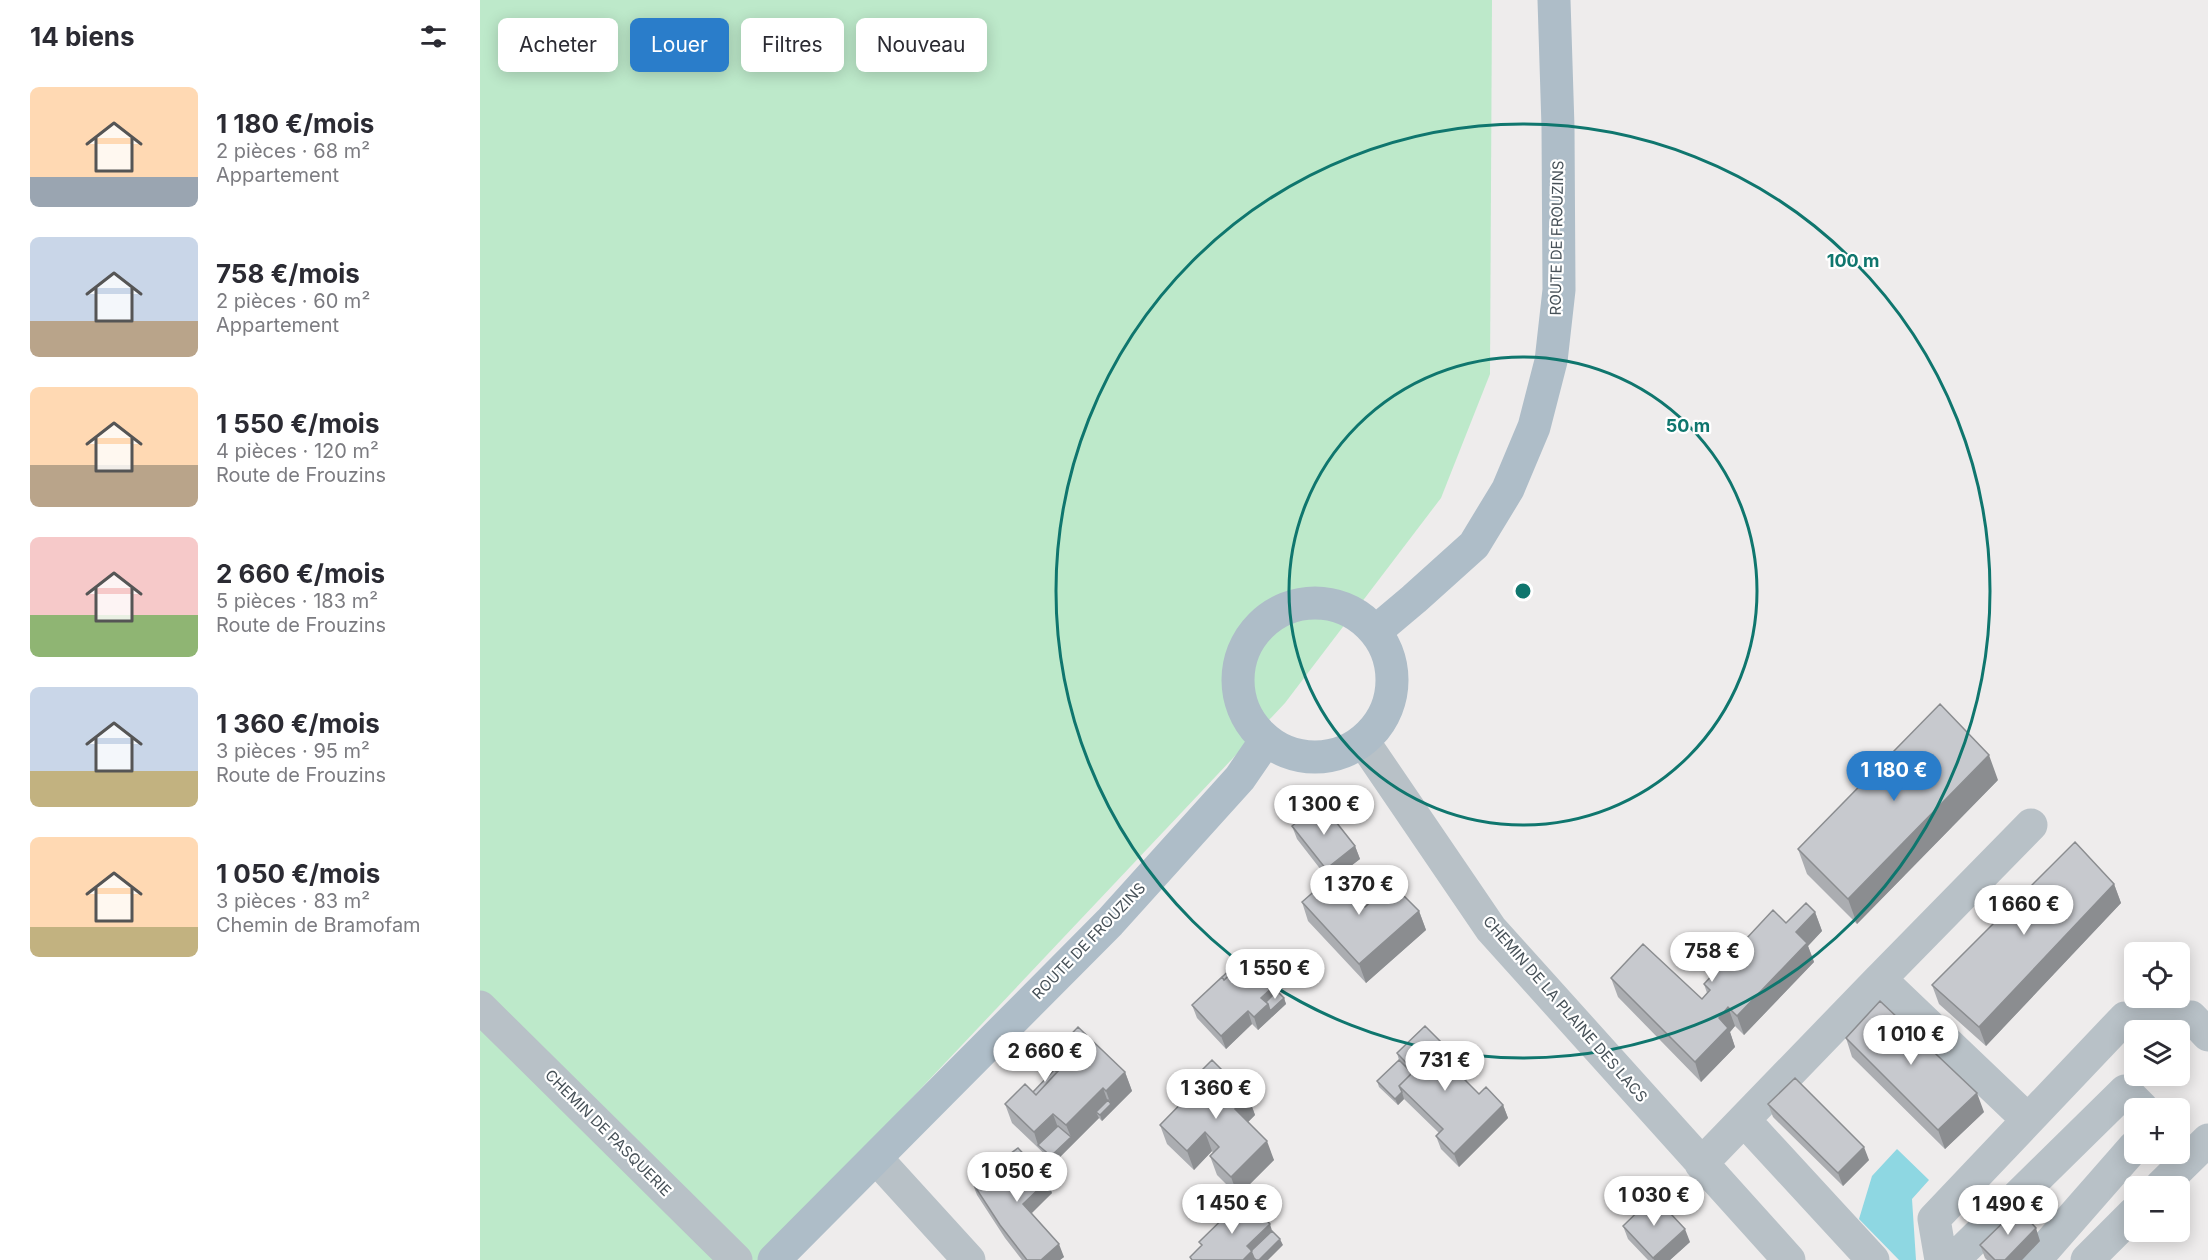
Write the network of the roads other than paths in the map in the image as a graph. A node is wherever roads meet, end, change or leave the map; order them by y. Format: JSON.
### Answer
{"nodes":[{"id":1,"x":1554,"y":0,"type":"edge"},
{"id":2,"x":1376,"y":631,"type":"junction"},
{"id":3,"x":1266,"y":740,"type":"junction"},
{"id":4,"x":1364,"y":741,"type":"junction"},
{"id":5,"x":2031,"y":825,"type":"dead end"},
{"id":6,"x":1880,"y":979,"type":"junction"},
{"id":7,"x":480,"y":1007,"type":"edge"},
{"id":8,"x":2208,"y":1035,"type":"edge"},
{"id":9,"x":2133,"y":1098,"type":"edge"},
{"id":10,"x":2027,"y":1119,"type":"junction"},
{"id":11,"x":1744,"y":1120,"type":"junction"},
{"id":12,"x":2208,"y":1140,"type":"edge"},
{"id":13,"x":876,"y":1158,"type":"junction"},
{"id":14,"x":2124,"y":1158,"type":"edge"},
{"id":15,"x":1701,"y":1164,"type":"junction"},
{"id":16,"x":2171,"y":1176,"type":"edge"},
{"id":17,"x":2124,"y":1223,"type":"edge"},
{"id":18,"x":736,"y":1260,"type":"edge"},
{"id":19,"x":774,"y":1260,"type":"edge"},
{"id":20,"x":969,"y":1260,"type":"edge"},
{"id":21,"x":1790,"y":1260,"type":"edge"},
{"id":22,"x":1873,"y":1260,"type":"edge"},
{"id":23,"x":1941,"y":1260,"type":"edge"},
{"id":24,"x":1953,"y":1260,"type":"edge"},
{"id":25,"x":2035,"y":1260,"type":"edge"},
{"id":26,"x":2087,"y":1260,"type":"edge"}],
"edges":[{"from":1,"to":2,"type":"main road","name":"ROUTE DE FROUZINS"},
{"from":2,"to":3,"type":"main road"},
{"from":2,"to":4,"type":"main road"},
{"from":3,"to":4,"type":"main road"},
{"from":3,"to":13,"type":"main road","name":"ROUTE DE FROUZINS"},
{"from":4,"to":15,"type":"street","name":"CHEMIN DE LA PLAINE DES LACS"},
{"from":5,"to":6,"type":"street"},
{"from":6,"to":10,"type":"street"},
{"from":6,"to":11,"type":"street"},
{"from":7,"to":18,"type":"street","name":"CHEMIN DE PASQUERIE"},
{"from":8,"to":10,"type":"street"},
{"from":9,"to":24,"type":"street"},
{"from":10,"to":23,"type":"street"},
{"from":11,"to":15,"type":"street"},
{"from":11,"to":22,"type":"street"},
{"from":12,"to":16,"type":"street"},
{"from":13,"to":19,"type":"main road","name":"ROUTE DE FROUZINS"},
{"from":13,"to":20,"type":"street"},
{"from":14,"to":25,"type":"street"},
{"from":15,"to":21,"type":"street","name":"CHEMIN DE LA PLAINE DES LACS"},
{"from":17,"to":26,"type":"street"}]}
